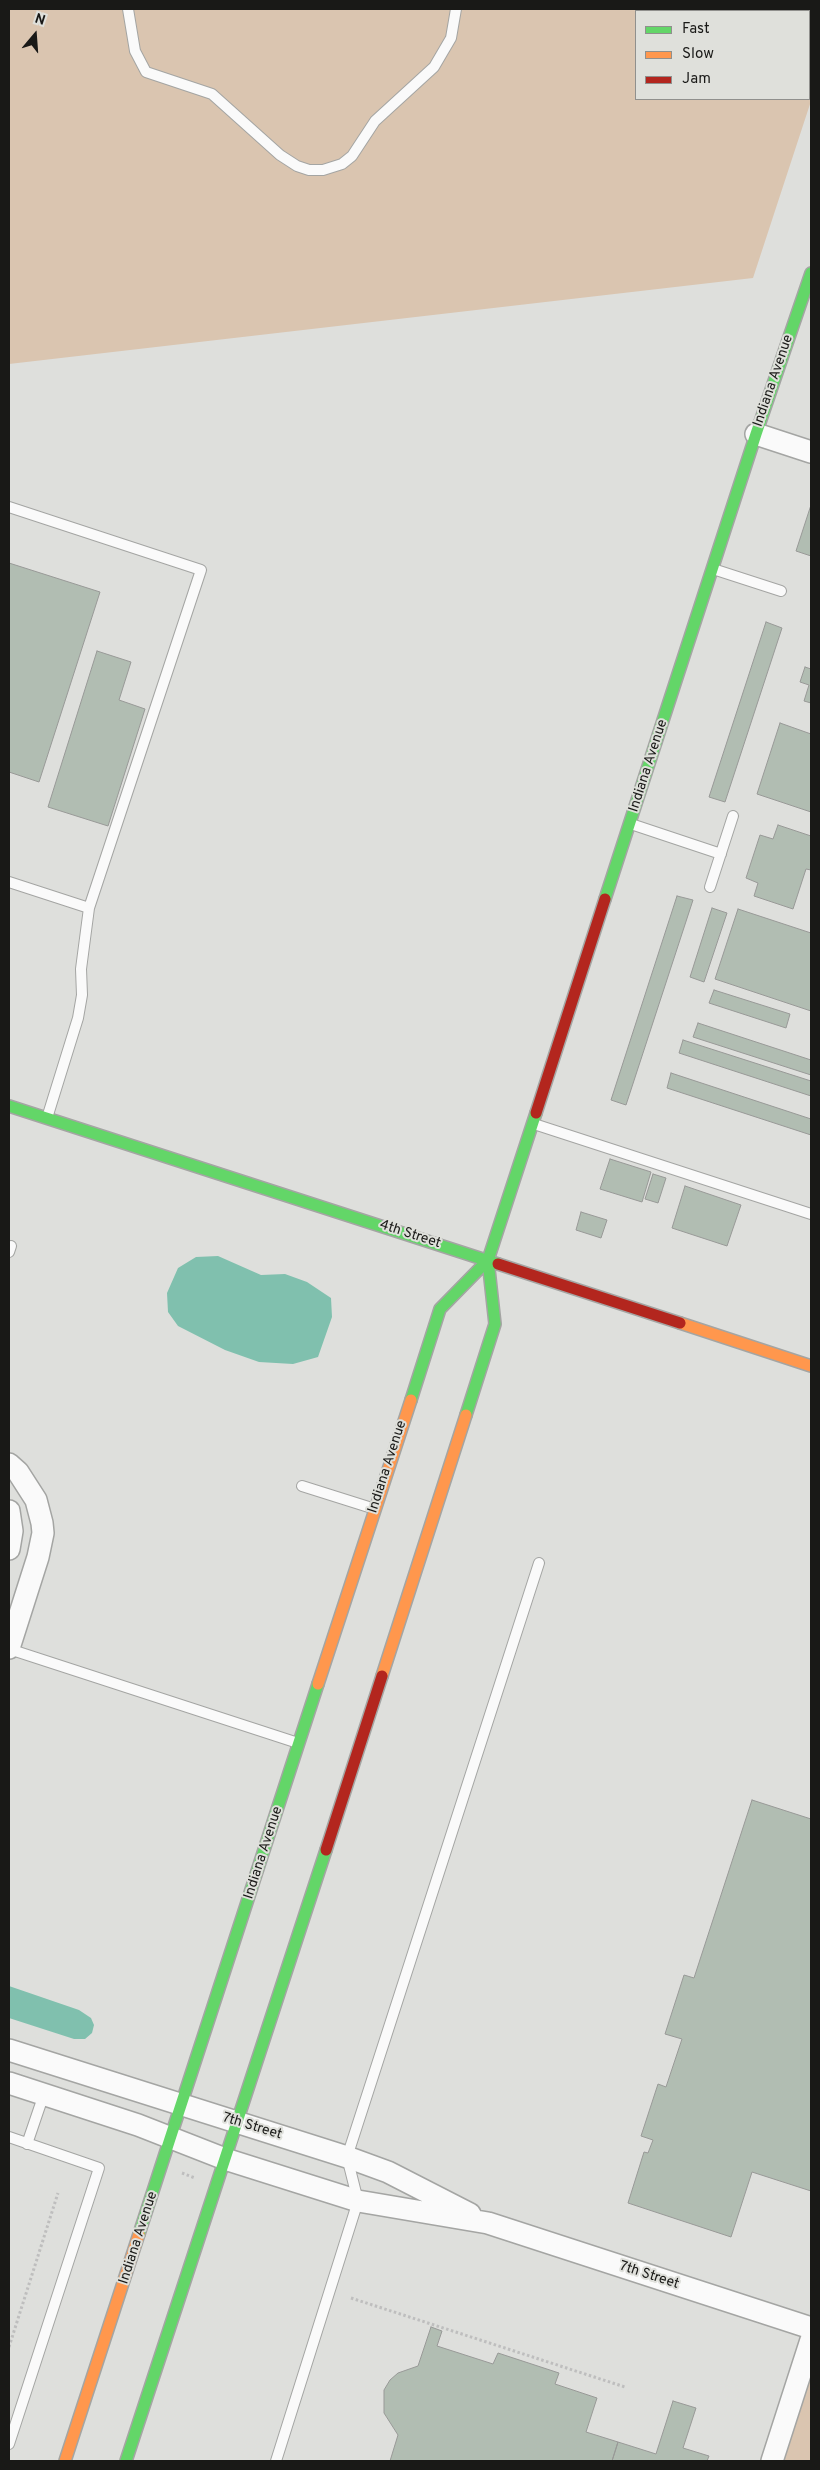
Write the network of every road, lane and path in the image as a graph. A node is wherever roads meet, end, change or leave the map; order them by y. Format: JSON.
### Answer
{"nodes":[{"id":1,"x":128,"y":9,"type":"edge"},
{"id":2,"x":456,"y":9,"type":"edge"},
{"id":3,"x":811,"y":273,"type":"edge"},
{"id":4,"x":756,"y":434,"type":"junction"},
{"id":5,"x":811,"y":452,"type":"edge"},
{"id":6,"x":9,"y":508,"type":"edge"},
{"id":7,"x":712,"y":569,"type":"junction"},
{"id":8,"x":781,"y":591,"type":"dead end"},
{"id":9,"x":733,"y":816,"type":"dead end"},
{"id":10,"x":630,"y":823,"type":"junction"},
{"id":11,"x":721,"y":854,"type":"junction"},
{"id":12,"x":9,"y":882,"type":"edge"},
{"id":13,"x":710,"y":887,"type":"dead end"},
{"id":14,"x":89,"y":908,"type":"junction"},
{"id":15,"x":9,"y":1106,"type":"edge"},
{"id":16,"x":47,"y":1119,"type":"junction"},
{"id":17,"x":532,"y":1124,"type":"junction"},
{"id":18,"x":811,"y":1214,"type":"edge"},
{"id":19,"x":488,"y":1260,"type":"junction"},
{"id":20,"x":811,"y":1366,"type":"edge"},
{"id":21,"x":9,"y":1464,"type":"edge"},
{"id":22,"x":302,"y":1486,"type":"dead end"},
{"id":23,"x":375,"y":1509,"type":"junction"},
{"id":24,"x":9,"y":1511,"type":"edge"},
{"id":25,"x":9,"y":1549,"type":"edge"},
{"id":26,"x":539,"y":1563,"type":"dead end"},
{"id":27,"x":9,"y":1648,"type":"edge"},
{"id":28,"x":299,"y":1744,"type":"junction"},
{"id":29,"x":9,"y":2050,"type":"edge"},
{"id":30,"x":9,"y":2083,"type":"edge"},
{"id":31,"x":44,"y":2094,"type":"junction"},
{"id":32,"x":182,"y":2105,"type":"junction"},
{"id":33,"x":238,"y":2122,"type":"junction"},
{"id":34,"x":9,"y":2138,"type":"edge"},
{"id":35,"x":171,"y":2139,"type":"junction"},
{"id":36,"x":27,"y":2144,"type":"junction"},
{"id":37,"x":348,"y":2157,"type":"junction"},
{"id":38,"x":225,"y":2159,"type":"junction"},
{"id":39,"x":174,"y":2170,"type":"dead end"},
{"id":40,"x":198,"y":2179,"type":"dead end"},
{"id":41,"x":58,"y":2193,"type":"dead end"},
{"id":42,"x":358,"y":2201,"type":"junction"},
{"id":43,"x":488,"y":2223,"type":"junction"},
{"id":44,"x":351,"y":2298,"type":"dead end"},
{"id":45,"x":811,"y":2328,"type":"edge"},
{"id":46,"x":811,"y":2340,"type":"edge"},
{"id":47,"x":9,"y":2347,"type":"edge"},
{"id":48,"x":625,"y":2387,"type":"dead end"},
{"id":49,"x":9,"y":2444,"type":"edge"},
{"id":50,"x":65,"y":2461,"type":"edge"},
{"id":51,"x":126,"y":2461,"type":"edge"},
{"id":52,"x":276,"y":2461,"type":"edge"},
{"id":53,"x":772,"y":2461,"type":"edge"}],
"edges":[{"from":1,"to":2,"type":"lane"},
{"from":3,"to":4,"type":"street","name":"Indiana Avenue"},
{"from":4,"to":5,"type":"street"},
{"from":4,"to":7,"type":"street","name":"Indiana Avenue"},
{"from":6,"to":14,"type":"lane"},
{"from":7,"to":8,"type":"lane"},
{"from":7,"to":10,"type":"street","name":"Indiana Avenue"},
{"from":9,"to":11,"type":"lane"},
{"from":10,"to":11,"type":"lane"},
{"from":10,"to":17,"type":"street","name":"Indiana Avenue"},
{"from":11,"to":13,"type":"lane"},
{"from":12,"to":14,"type":"lane"},
{"from":14,"to":16,"type":"lane"},
{"from":15,"to":16,"type":"street","name":"4th Street"},
{"from":16,"to":19,"type":"street","name":"4th Street"},
{"from":17,"to":18,"type":"lane"},
{"from":17,"to":19,"type":"street","name":"Indiana Avenue"},
{"from":19,"to":20,"type":"street","name":"4th Street"},
{"from":19,"to":23,"type":"street","name":"Indiana Avenue"},
{"from":19,"to":33,"type":"street","name":"Indiana Avenue"},
{"from":21,"to":27,"type":"street"},
{"from":22,"to":23,"type":"lane"},
{"from":23,"to":28,"type":"street","name":"Indiana Avenue"},
{"from":24,"to":25,"type":"street"},
{"from":26,"to":37,"type":"lane"},
{"from":27,"to":28,"type":"lane"},
{"from":28,"to":32,"type":"street","name":"Indiana Avenue"},
{"from":29,"to":32,"type":"street","name":"7th Street"},
{"from":30,"to":31,"type":"street","name":"7th Street"},
{"from":31,"to":35,"type":"street","name":"7th Street"},
{"from":31,"to":36,"type":"lane"},
{"from":32,"to":33,"type":"street","name":"7th Street"},
{"from":32,"to":35,"type":"street","name":"Indiana Avenue"},
{"from":33,"to":37,"type":"street","name":"7th Street"},
{"from":33,"to":38,"type":"street","name":"Indiana Avenue"},
{"from":34,"to":36,"type":"lane"},
{"from":35,"to":38,"type":"street","name":"7th Street"},
{"from":35,"to":50,"type":"street","name":"Indiana Avenue"},
{"from":36,"to":49,"type":"lane"},
{"from":37,"to":42,"type":"lane"},
{"from":37,"to":43,"type":"street","name":"7th Street"},
{"from":38,"to":42,"type":"street","name":"7th Street"},
{"from":38,"to":51,"type":"street","name":"Indiana Avenue"},
{"from":39,"to":40,"type":"path"},
{"from":41,"to":47,"type":"path"},
{"from":42,"to":43,"type":"street","name":"7th Street"},
{"from":42,"to":52,"type":"lane"},
{"from":43,"to":45,"type":"street","name":"7th Street"},
{"from":44,"to":48,"type":"path"},
{"from":46,"to":53,"type":"street"}]}
